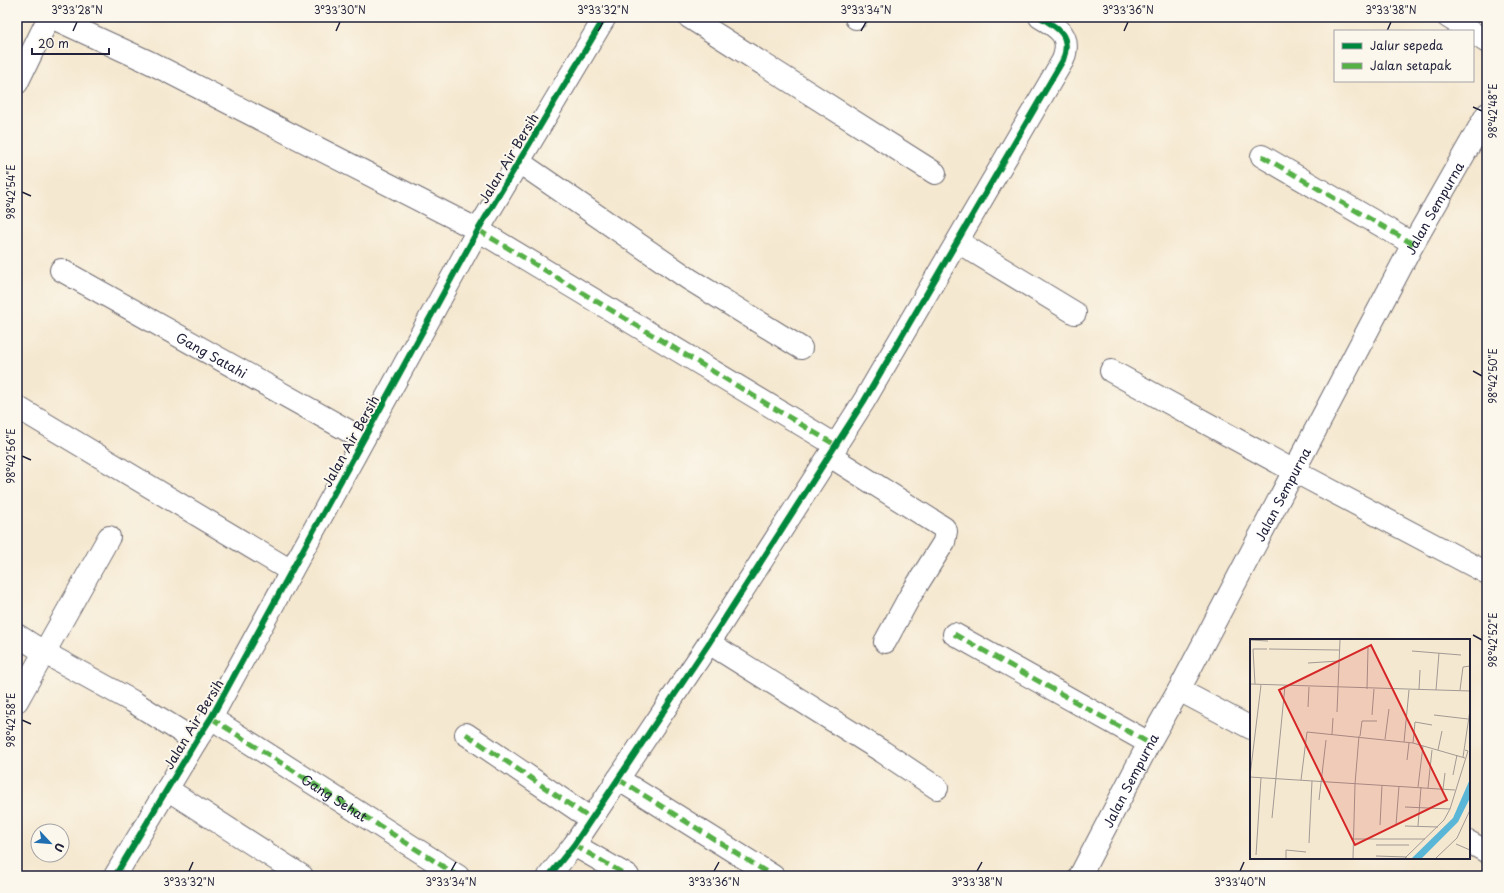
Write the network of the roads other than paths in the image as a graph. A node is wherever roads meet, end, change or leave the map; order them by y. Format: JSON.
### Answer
{"nodes":[{"id":1,"x":50,"y":17,"type":"edge"},
{"id":2,"x":605,"y":17,"type":"edge"},
{"id":3,"x":689,"y":17,"type":"edge"},
{"id":4,"x":1040,"y":17,"type":"edge"},
{"id":5,"x":1448,"y":17,"type":"edge"},
{"id":6,"x":1469,"y":30,"type":"edge"},
{"id":7,"x":1474,"y":33,"type":"edge"},
{"id":8,"x":1487,"y":42,"type":"edge"},
{"id":9,"x":17,"y":83,"type":"edge"},
{"id":10,"x":1487,"y":114,"type":"edge"},
{"id":11,"x":1262,"y":156,"type":"dead end"},
{"id":12,"x":519,"y":162,"type":"junction"},
{"id":13,"x":935,"y":173,"type":"dead end"},
{"id":14,"x":478,"y":230,"type":"junction"},
{"id":15,"x":958,"y":242,"type":"junction"},
{"id":16,"x":1413,"y":244,"type":"junction"},
{"id":17,"x":61,"y":270,"type":"dead end"},
{"id":18,"x":1074,"y":313,"type":"dead end"},
{"id":19,"x":801,"y":348,"type":"dead end"},
{"id":20,"x":1111,"y":371,"type":"dead end"},
{"id":21,"x":17,"y":408,"type":"edge"},
{"id":22,"x":364,"y":439,"type":"junction"},
{"id":23,"x":833,"y":451,"type":"junction"},
{"id":24,"x":1294,"y":471,"type":"junction"},
{"id":25,"x":109,"y":537,"type":"dead end"},
{"id":26,"x":291,"y":571,"type":"junction"},
{"id":27,"x":1487,"y":573,"type":"edge"},
{"id":28,"x":954,"y":634,"type":"dead end"},
{"id":29,"x":17,"y":635,"type":"edge"},
{"id":30,"x":884,"y":642,"type":"dead end"},
{"id":31,"x":709,"y":643,"type":"junction"},
{"id":32,"x":45,"y":652,"type":"junction"},
{"id":33,"x":1179,"y":690,"type":"junction"},
{"id":34,"x":17,"y":701,"type":"edge"},
{"id":35,"x":211,"y":718,"type":"junction"},
{"id":36,"x":1250,"y":727,"type":"edge"},
{"id":37,"x":466,"y":734,"type":"dead end"},
{"id":38,"x":196,"y":741,"type":"junction"},
{"id":39,"x":1149,"y":743,"type":"junction"},
{"id":40,"x":618,"y":779,"type":"junction"},
{"id":41,"x":936,"y":788,"type":"dead end"},
{"id":42,"x":167,"y":789,"type":"junction"},
{"id":43,"x":591,"y":819,"type":"junction"},
{"id":44,"x":1470,"y":843,"type":"edge"},
{"id":45,"x":574,"y":845,"type":"junction"},
{"id":46,"x":1487,"y":852,"type":"edge"},
{"id":47,"x":115,"y":876,"type":"edge"},
{"id":48,"x":302,"y":876,"type":"edge"},
{"id":49,"x":458,"y":876,"type":"edge"},
{"id":50,"x":549,"y":876,"type":"edge"},
{"id":51,"x":628,"y":876,"type":"edge"},
{"id":52,"x":773,"y":876,"type":"edge"},
{"id":53,"x":1080,"y":876,"type":"edge"}],
"edges":[{"from":1,"to":9,"type":"street"},
{"from":1,"to":14,"type":"street"},
{"from":2,"to":12,"type":"street","name":"Jalan Air Bersih"},
{"from":3,"to":13,"type":"street"},
{"from":4,"to":15,"type":"street"},
{"from":5,"to":6,"type":"street"},
{"from":7,"to":8,"type":"street"},
{"from":10,"to":16,"type":"street","name":"Jalan Sempurna"},
{"from":11,"to":16,"type":"street"},
{"from":12,"to":14,"type":"street","name":"Jalan Air Bersih"},
{"from":12,"to":19,"type":"street"},
{"from":14,"to":22,"type":"street","name":"Jalan Air Bersih"},
{"from":14,"to":23,"type":"street"},
{"from":15,"to":18,"type":"street"},
{"from":15,"to":23,"type":"street"},
{"from":16,"to":24,"type":"street","name":"Jalan Sempurna"},
{"from":17,"to":22,"type":"street","name":"Gang Satahi"},
{"from":20,"to":24,"type":"street"},
{"from":21,"to":26,"type":"street"},
{"from":22,"to":26,"type":"street","name":"Jalan Air Bersih"},
{"from":23,"to":30,"type":"street"},
{"from":23,"to":31,"type":"street"},
{"from":24,"to":27,"type":"street"},
{"from":24,"to":33,"type":"street","name":"Jalan Sempurna"},
{"from":25,"to":32,"type":"street"},
{"from":26,"to":35,"type":"street","name":"Jalan Air Bersih"},
{"from":28,"to":39,"type":"street"},
{"from":29,"to":32,"type":"street"},
{"from":31,"to":40,"type":"street"},
{"from":31,"to":41,"type":"street"},
{"from":32,"to":34,"type":"street"},
{"from":32,"to":38,"type":"street"},
{"from":33,"to":36,"type":"street"},
{"from":33,"to":39,"type":"street","name":"Jalan Sempurna"},
{"from":35,"to":38,"type":"street","name":"Jalan Air Bersih"},
{"from":35,"to":49,"type":"street","name":"Gang Sehat"},
{"from":37,"to":43,"type":"street"},
{"from":38,"to":42,"type":"street","name":"Jalan Air Bersih"},
{"from":39,"to":53,"type":"street","name":"Jalan Sempurna"},
{"from":40,"to":43,"type":"street"},
{"from":40,"to":52,"type":"street"},
{"from":42,"to":47,"type":"street","name":"Jalan Air Bersih"},
{"from":42,"to":48,"type":"street"},
{"from":43,"to":45,"type":"street"},
{"from":44,"to":46,"type":"street"},
{"from":45,"to":50,"type":"street"},
{"from":45,"to":51,"type":"street"}]}
